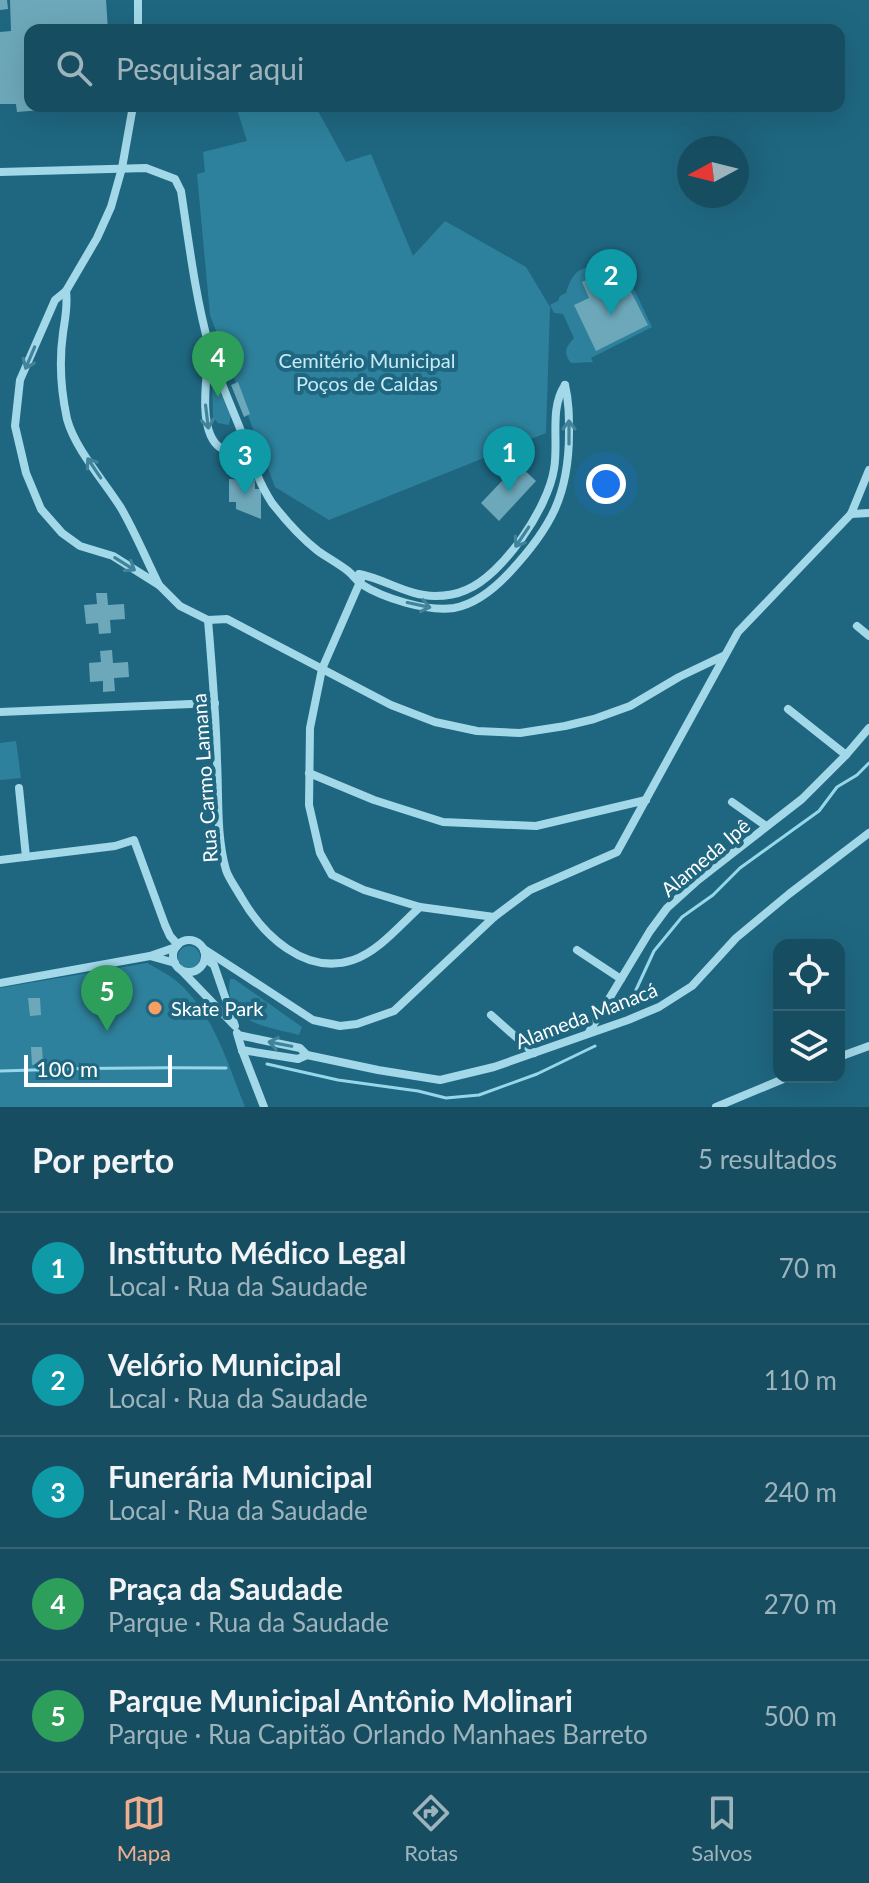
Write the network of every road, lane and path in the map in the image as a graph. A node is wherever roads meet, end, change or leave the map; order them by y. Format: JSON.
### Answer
{"nodes":[{"id":1,"x":138,"y":0,"type":"edge"},
{"id":2,"x":138,"y":24,"type":"edge"},
{"id":3,"x":132,"y":112,"type":"edge"},
{"id":4,"x":122,"y":168,"type":"junction"},
{"id":5,"x":0,"y":172,"type":"edge"},
{"id":6,"x":66,"y":291,"type":"junction"},
{"id":7,"x":209,"y":348,"type":"junction"},
{"id":8,"x":252,"y":460,"type":"junction"},
{"id":9,"x":869,"y":470,"type":"edge"},
{"id":10,"x":869,"y":513,"type":"edge"},
{"id":11,"x":851,"y":514,"type":"junction"},
{"id":12,"x":362,"y":579,"type":"junction"},
{"id":13,"x":159,"y":585,"type":"junction"},
{"id":14,"x":208,"y":620,"type":"junction"},
{"id":15,"x":857,"y":626,"type":"dead end"},
{"id":16,"x":869,"y":636,"type":"edge"},
{"id":17,"x":723,"y":656,"type":"junction"},
{"id":18,"x":322,"y":669,"type":"junction"},
{"id":19,"x":215,"y":703,"type":"junction"},
{"id":20,"x":788,"y":709,"type":"dead end"},
{"id":21,"x":0,"y":712,"type":"edge"},
{"id":22,"x":869,"y":728,"type":"edge"},
{"id":23,"x":846,"y":755,"type":"junction"},
{"id":24,"x":309,"y":773,"type":"junction"},
{"id":25,"x":19,"y":788,"type":"dead end"},
{"id":26,"x":646,"y":800,"type":"junction"},
{"id":27,"x":732,"y":802,"type":"dead end"},
{"id":28,"x":766,"y":826,"type":"junction"},
{"id":29,"x":869,"y":833,"type":"edge"},
{"id":30,"x":26,"y":857,"type":"junction"},
{"id":31,"x":0,"y":860,"type":"edge"},
{"id":32,"x":420,"y":907,"type":"junction"},
{"id":33,"x":494,"y":917,"type":"junction"},
{"id":34,"x":177,"y":946,"type":"junction"},
{"id":35,"x":577,"y":950,"type":"dead end"},
{"id":36,"x":204,"y":954,"type":"junction"},
{"id":37,"x":150,"y":956,"type":"junction"},
{"id":38,"x":175,"y":963,"type":"junction"},
{"id":39,"x":182,"y":971,"type":"junction"},
{"id":40,"x":621,"y":979,"type":"junction"},
{"id":41,"x":0,"y":983,"type":"edge"},
{"id":42,"x":491,"y":1015,"type":"dead end"},
{"id":43,"x":236,"y":1031,"type":"junction"},
{"id":44,"x":588,"y":1033,"type":"junction"},
{"id":45,"x":869,"y":1046,"type":"edge"},
{"id":46,"x":242,"y":1050,"type":"junction"},
{"id":47,"x":534,"y":1053,"type":"junction"},
{"id":48,"x":307,"y":1055,"type":"junction"},
{"id":49,"x":845,"y":1055,"type":"edge"},
{"id":50,"x":774,"y":1083,"type":"edge"},
{"id":51,"x":264,"y":1107,"type":"edge"},
{"id":52,"x":716,"y":1107,"type":"edge"}],
"edges":[{"from":1,"to":2,"type":"street"},
{"from":3,"to":4,"type":"street"},
{"from":4,"to":5,"type":"street"},
{"from":4,"to":6,"type":"street"},
{"from":4,"to":7,"type":"street"},
{"from":13,"to":6,"type":"street","one_way":true},
{"from":6,"to":13,"type":"street","one_way":true},
{"from":7,"to":8,"type":"street"},
{"from":7,"to":8,"type":"street","one_way":true},
{"from":8,"to":12,"type":"street"},
{"from":9,"to":11,"type":"street"},
{"from":10,"to":11,"type":"street"},
{"from":11,"to":17,"type":"street"},
{"from":12,"to":12,"type":"street","one_way":true},
{"from":12,"to":18,"type":"street"},
{"from":13,"to":14,"type":"street"},
{"from":14,"to":18,"type":"street"},
{"from":14,"to":19,"type":"street","name":"Rua Carmo Lamana"},
{"from":15,"to":16,"type":"street"},
{"from":17,"to":18,"type":"street"},
{"from":17,"to":26,"type":"street"},
{"from":18,"to":24,"type":"street"},
{"from":19,"to":21,"type":"street"},
{"from":19,"to":32,"type":"street","name":"Rua Carmo Lamana"},
{"from":20,"to":23,"type":"street"},
{"from":22,"to":23,"type":"street","name":"Alameda Ipê"},
{"from":23,"to":28,"type":"street","name":"Alameda Ipê"},
{"from":24,"to":26,"type":"street"},
{"from":24,"to":32,"type":"street"},
{"from":25,"to":30,"type":"street"},
{"from":26,"to":33,"type":"street"},
{"from":27,"to":28,"type":"street"},
{"from":28,"to":40,"type":"street","name":"Alameda Ipê"},
{"from":29,"to":44,"type":"street","name":"Alameda Manacá"},
{"from":30,"to":31,"type":"street"},
{"from":30,"to":34,"type":"street"},
{"from":32,"to":33,"type":"street"},
{"from":33,"to":36,"type":"street"},
{"from":34,"to":36,"type":"street"},
{"from":34,"to":37,"type":"street"},
{"from":34,"to":38,"type":"street"},
{"from":35,"to":40,"type":"street"},
{"from":36,"to":39,"type":"street"},
{"from":36,"to":43,"type":"street"},
{"from":37,"to":38,"type":"street"},
{"from":37,"to":41,"type":"street"},
{"from":38,"to":39,"type":"street"},
{"from":39,"to":43,"type":"street"},
{"from":40,"to":44,"type":"street","name":"Alameda Ipê"},
{"from":42,"to":47,"type":"street"},
{"from":43,"to":46,"type":"street"},
{"from":48,"to":43,"type":"street","name":"Alameda Manacá","one_way":true},
{"from":44,"to":47,"type":"street","name":"Alameda Manacá"},
{"from":45,"to":49,"type":"street"},
{"from":46,"to":48,"type":"street","name":"Alameda Manacá"},
{"from":46,"to":51,"type":"street"},
{"from":47,"to":48,"type":"street","name":"Alameda Manacá"},
{"from":50,"to":52,"type":"street"}]}
